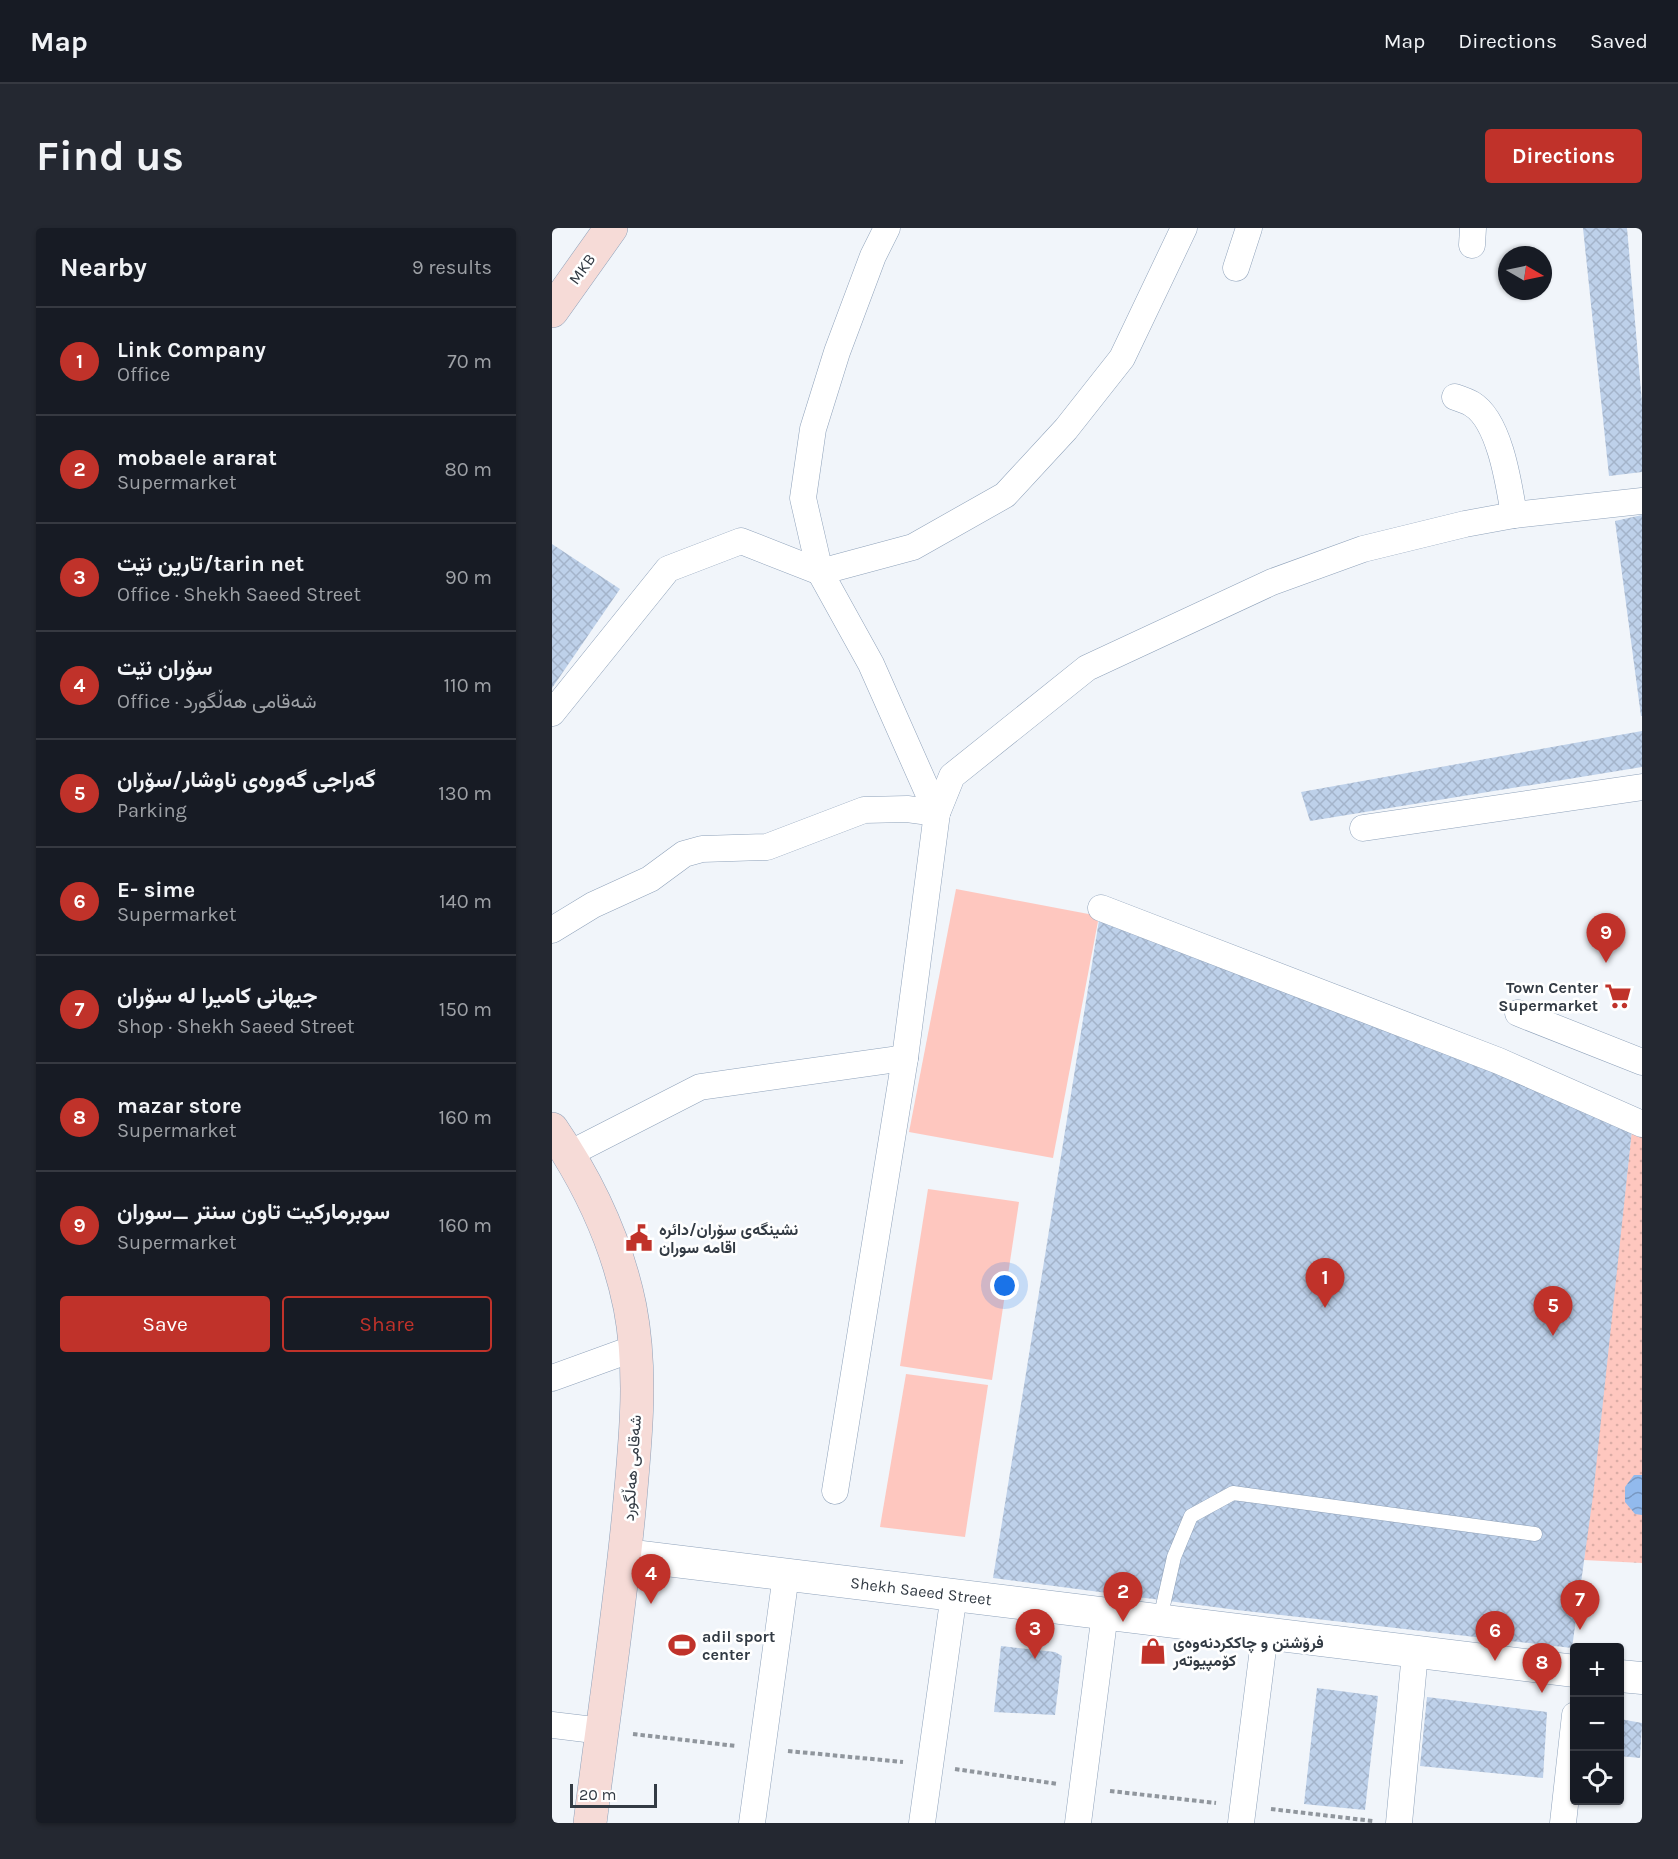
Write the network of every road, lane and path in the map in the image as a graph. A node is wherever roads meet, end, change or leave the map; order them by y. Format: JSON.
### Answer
{"nodes":[{"id":1,"x":611,"y":228,"type":"edge"},
{"id":2,"x":887,"y":228,"type":"edge"},
{"id":3,"x":1184,"y":228,"type":"edge"},
{"id":4,"x":1250,"y":228,"type":"edge"},
{"id":5,"x":1236,"y":268,"type":"dead end"},
{"id":6,"x":555,"y":301,"type":"edge"},
{"id":7,"x":1455,"y":397,"type":"dead end"},
{"id":8,"x":1642,"y":501,"type":"edge"},
{"id":9,"x":1514,"y":515,"type":"junction"},
{"id":10,"x":820,"y":572,"type":"junction"},
{"id":11,"x":552,"y":712,"type":"edge"},
{"id":12,"x":1642,"y":787,"type":"edge"},
{"id":13,"x":937,"y":813,"type":"junction"},
{"id":14,"x":1363,"y":828,"type":"dead end"},
{"id":15,"x":1101,"y":908,"type":"dead end"},
{"id":16,"x":552,"y":930,"type":"edge"},
{"id":17,"x":1518,"y":1013,"type":"dead end"},
{"id":18,"x":905,"y":1058,"type":"junction"},
{"id":19,"x":1642,"y":1062,"type":"edge"},
{"id":20,"x":1642,"y":1124,"type":"edge"},
{"id":21,"x":561,"y":1142,"type":"edge"},
{"id":22,"x":635,"y":1348,"type":"junction"},
{"id":23,"x":552,"y":1378,"type":"edge"},
{"id":24,"x":835,"y":1491,"type":"dead end"},
{"id":25,"x":1534,"y":1534,"type":"dead end"},
{"id":26,"x":625,"y":1555,"type":"junction"},
{"id":27,"x":786,"y":1575,"type":"junction"},
{"id":28,"x":954,"y":1594,"type":"junction"},
{"id":29,"x":1105,"y":1613,"type":"junction"},
{"id":30,"x":1160,"y":1619,"type":"junction"},
{"id":31,"x":1265,"y":1633,"type":"junction"},
{"id":32,"x":1415,"y":1653,"type":"junction"},
{"id":33,"x":1570,"y":1670,"type":"edge"},
{"id":34,"x":1624,"y":1676,"type":"edge"},
{"id":35,"x":1642,"y":1678,"type":"edge"},
{"id":36,"x":552,"y":1725,"type":"edge"},
{"id":37,"x":602,"y":1731,"type":"junction"},
{"id":38,"x":762,"y":1749,"type":"junction"},
{"id":39,"x":1571,"y":1751,"type":"edge"},
{"id":40,"x":930,"y":1765,"type":"junction"},
{"id":41,"x":1082,"y":1788,"type":"junction"},
{"id":42,"x":1242,"y":1815,"type":"edge"},
{"id":43,"x":1388,"y":1822,"type":"edge"},
{"id":44,"x":590,"y":1823,"type":"edge"},
{"id":45,"x":752,"y":1823,"type":"edge"},
{"id":46,"x":921,"y":1823,"type":"edge"},
{"id":47,"x":1078,"y":1823,"type":"edge"},
{"id":48,"x":1563,"y":1823,"type":"edge"}],
"edges":[{"from":1,"to":6,"type":"main road","name":"MKB"},
{"from":2,"to":10,"type":"street"},
{"from":3,"to":10,"type":"street"},
{"from":4,"to":5,"type":"street"},
{"from":7,"to":9,"type":"street"},
{"from":8,"to":9,"type":"street"},
{"from":9,"to":13,"type":"street"},
{"from":10,"to":11,"type":"street"},
{"from":10,"to":13,"type":"street"},
{"from":12,"to":14,"type":"street"},
{"from":13,"to":16,"type":"street"},
{"from":13,"to":18,"type":"street"},
{"from":15,"to":20,"type":"street"},
{"from":17,"to":19,"type":"street"},
{"from":18,"to":21,"type":"street"},
{"from":18,"to":24,"type":"street"},
{"from":21,"to":22,"type":"main road","name":"شەقامی ھەڵگورد"},
{"from":22,"to":23,"type":"street"},
{"from":22,"to":26,"type":"main road","name":"شەقامی ھەڵگورد"},
{"from":25,"to":30,"type":"lane"},
{"from":26,"to":27,"type":"street","name":"Shekh Saeed Street"},
{"from":26,"to":37,"type":"main road","name":"شەقامی ھەڵگورد"},
{"from":27,"to":28,"type":"street","name":"Shekh Saeed Street"},
{"from":27,"to":38,"type":"street"},
{"from":28,"to":29,"type":"street","name":"Shekh Saeed Street"},
{"from":28,"to":40,"type":"street"},
{"from":29,"to":30,"type":"street","name":"Shekh Saeed Street"},
{"from":29,"to":41,"type":"street"},
{"from":30,"to":31,"type":"street","name":"Shekh Saeed Street"},
{"from":31,"to":32,"type":"street","name":"Shekh Saeed Street"},
{"from":31,"to":42,"type":"street"},
{"from":32,"to":33,"type":"street","name":"Shekh Saeed Street"},
{"from":32,"to":43,"type":"street"},
{"from":34,"to":35,"type":"street"},
{"from":36,"to":37,"type":"street"},
{"from":37,"to":38,"type":"path"},
{"from":37,"to":44,"type":"main road","name":"شەقامی ھەڵگورد"},
{"from":38,"to":40,"type":"path"},
{"from":38,"to":45,"type":"street"},
{"from":39,"to":48,"type":"street"},
{"from":40,"to":41,"type":"path"},
{"from":40,"to":46,"type":"street"},
{"from":41,"to":42,"type":"path"},
{"from":41,"to":47,"type":"street"},
{"from":42,"to":43,"type":"path"}]}
